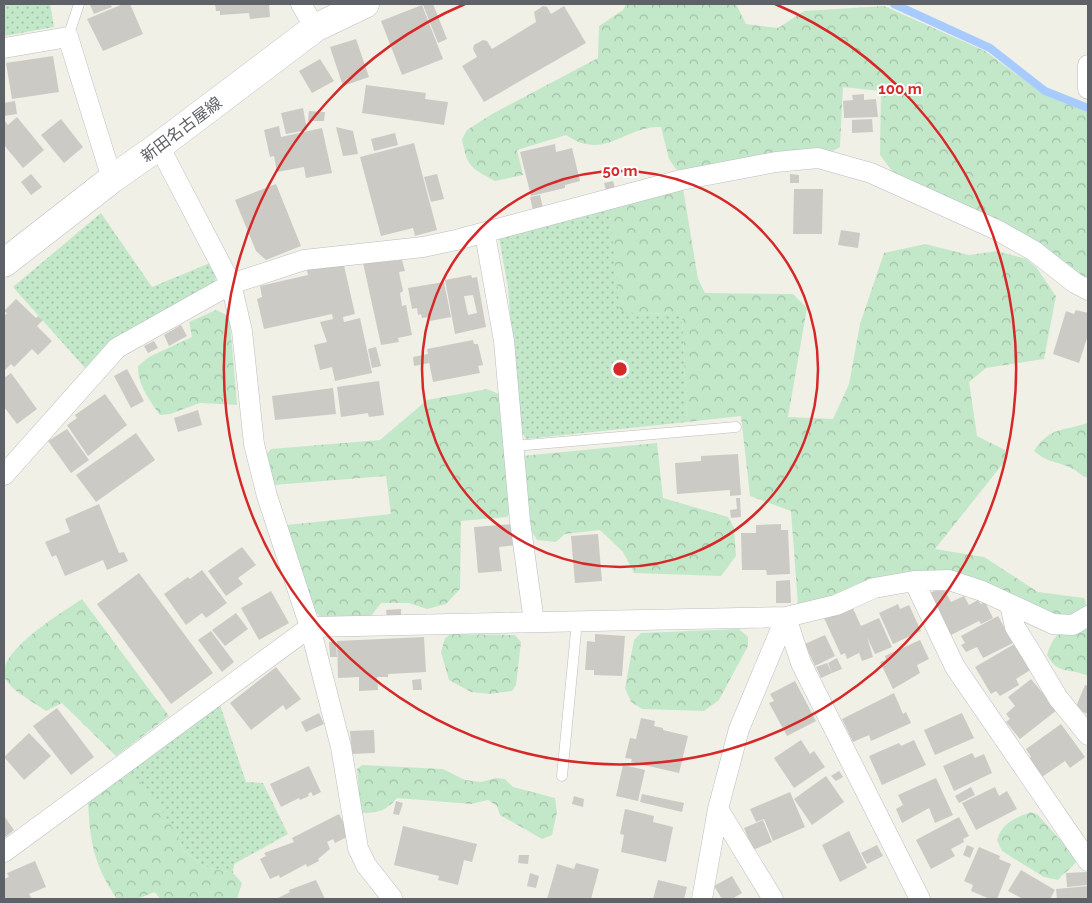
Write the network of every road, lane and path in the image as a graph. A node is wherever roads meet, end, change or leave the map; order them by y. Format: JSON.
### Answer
{"nodes":[{"id":1,"x":79,"y":4,"type":"edge"},
{"id":2,"x":302,"y":4,"type":"edge"},
{"id":3,"x":365,"y":4,"type":"edge"},
{"id":4,"x":315,"y":28,"type":"junction"},
{"id":5,"x":68,"y":37,"type":"junction"},
{"id":6,"x":4,"y":48,"type":"edge"},
{"id":7,"x":1088,"y":65,"type":"edge"},
{"id":8,"x":1088,"y":89,"type":"edge"},
{"id":9,"x":159,"y":146,"type":"junction"},
{"id":10,"x":112,"y":179,"type":"junction"},
{"id":11,"x":485,"y":234,"type":"junction"},
{"id":12,"x":4,"y":263,"type":"edge"},
{"id":13,"x":231,"y":284,"type":"junction"},
{"id":14,"x":1088,"y":290,"type":"edge"},
{"id":15,"x":736,"y":427,"type":"dead end"},
{"id":16,"x":514,"y":446,"type":"junction"},
{"id":17,"x":4,"y":475,"type":"edge"},
{"id":18,"x":914,"y":581,"type":"junction"},
{"id":19,"x":1010,"y":604,"type":"junction"},
{"id":20,"x":1088,"y":616,"type":"edge"},
{"id":21,"x":786,"y":617,"type":"junction"},
{"id":22,"x":577,"y":621,"type":"junction"},
{"id":23,"x":534,"y":622,"type":"junction"},
{"id":24,"x":310,"y":627,"type":"junction"},
{"id":25,"x":1088,"y":734,"type":"edge"},
{"id":26,"x":562,"y":776,"type":"dead end"},
{"id":27,"x":718,"y":809,"type":"junction"},
{"id":28,"x":4,"y":852,"type":"edge"},
{"id":29,"x":1088,"y":861,"type":"edge"},
{"id":30,"x":393,"y":899,"type":"edge"},
{"id":31,"x":702,"y":899,"type":"edge"},
{"id":32,"x":773,"y":899,"type":"edge"},
{"id":33,"x":920,"y":899,"type":"edge"}],
"edges":[{"from":1,"to":5,"type":"lane"},
{"from":2,"to":4,"type":"street"},
{"from":3,"to":4,"type":"main road","name":"新田名古屋線"},
{"from":4,"to":9,"type":"main road","name":"新田名古屋線"},
{"from":5,"to":6,"type":"street"},
{"from":5,"to":10,"type":"street"},
{"from":7,"to":8,"type":"street"},
{"from":9,"to":10,"type":"main road","name":"新田名古屋線"},
{"from":9,"to":13,"type":"street"},
{"from":10,"to":12,"type":"main road","name":"新田名古屋線"},
{"from":11,"to":13,"type":"street"},
{"from":11,"to":14,"type":"street"},
{"from":11,"to":16,"type":"street"},
{"from":13,"to":17,"type":"street"},
{"from":13,"to":24,"type":"street"},
{"from":15,"to":16,"type":"lane"},
{"from":16,"to":23,"type":"street"},
{"from":18,"to":19,"type":"street"},
{"from":18,"to":21,"type":"street"},
{"from":18,"to":29,"type":"street"},
{"from":19,"to":20,"type":"street"},
{"from":19,"to":25,"type":"street"},
{"from":21,"to":22,"type":"street"},
{"from":21,"to":27,"type":"street"},
{"from":21,"to":33,"type":"street"},
{"from":22,"to":23,"type":"street"},
{"from":22,"to":26,"type":"lane"},
{"from":23,"to":24,"type":"street"},
{"from":24,"to":28,"type":"street"},
{"from":24,"to":30,"type":"street"},
{"from":27,"to":31,"type":"street"},
{"from":27,"to":32,"type":"street"}]}
